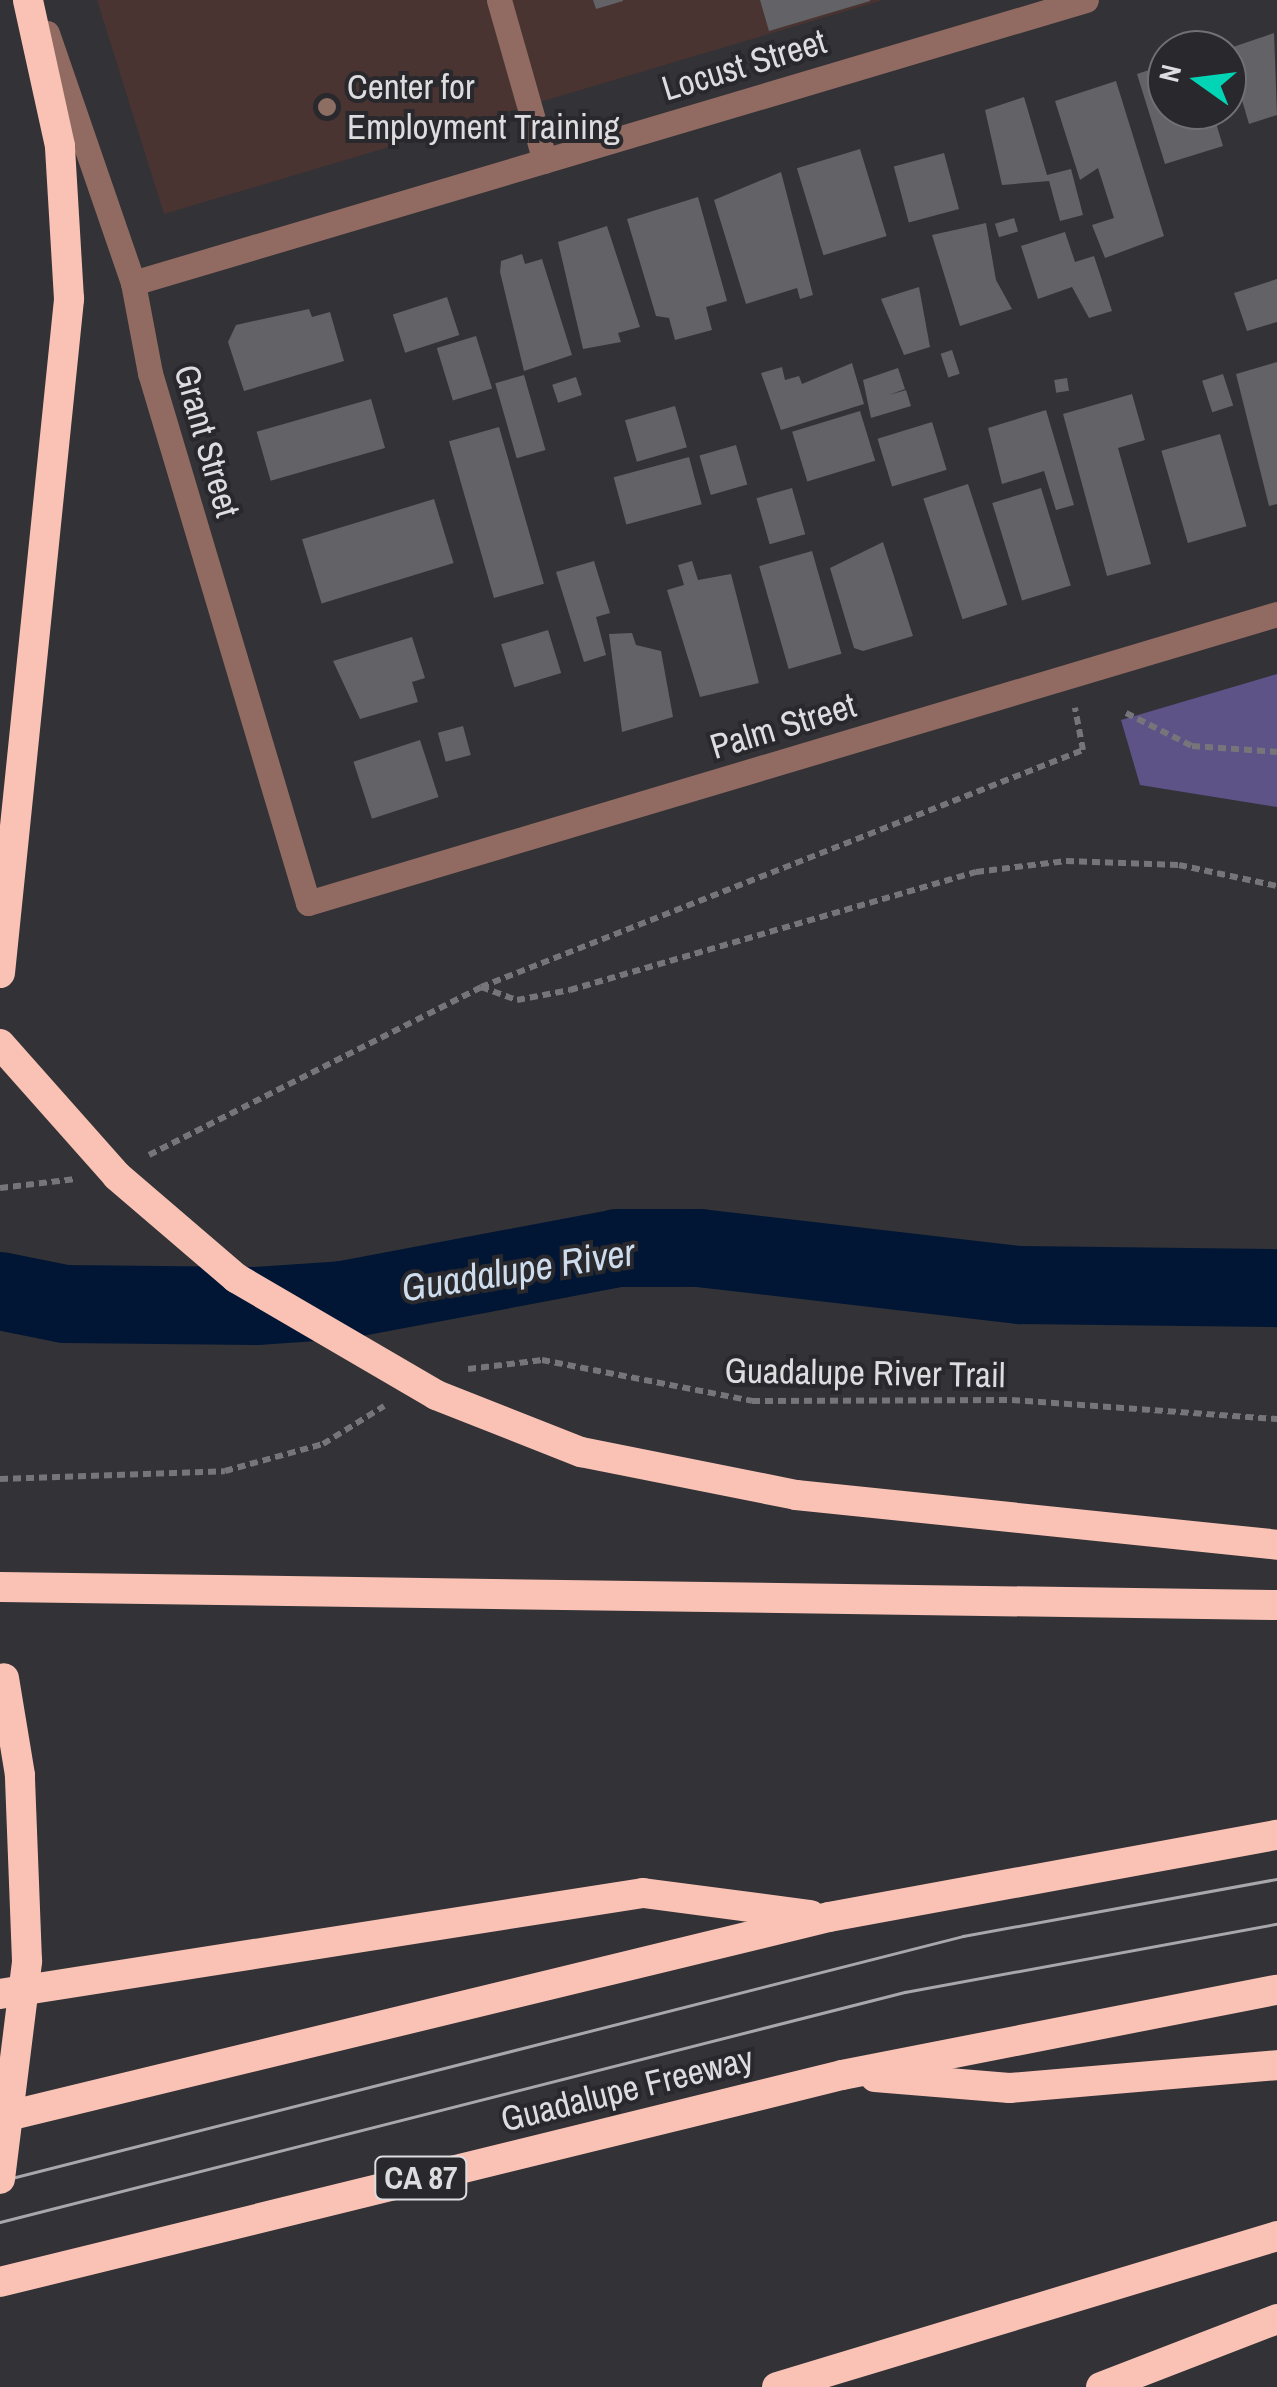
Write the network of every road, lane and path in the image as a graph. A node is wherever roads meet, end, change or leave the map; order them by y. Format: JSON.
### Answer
{"nodes":[{"id":1,"x":32,"y":0,"type":"edge"},
{"id":2,"x":500,"y":0,"type":"edge"},
{"id":3,"x":1086,"y":0,"type":"edge"},
{"id":4,"x":545,"y":161,"type":"junction"},
{"id":5,"x":134,"y":283,"type":"junction"},
{"id":6,"x":1277,"y":614,"type":"edge"},
{"id":7,"x":1066,"y":678,"type":"junction"},
{"id":8,"x":1126,"y":713,"type":"dead end"},
{"id":9,"x":1277,"y":752,"type":"edge"},
{"id":10,"x":1277,"y":886,"type":"edge"},
{"id":11,"x":308,"y":903,"type":"joint"},
{"id":12,"x":0,"y":974,"type":"edge"},
{"id":13,"x":480,"y":986,"type":"junction"},
{"id":14,"x":0,"y":1044,"type":"edge"},
{"id":15,"x":142,"y":1157,"type":"dead end"},
{"id":16,"x":90,"y":1174,"type":"dead end"},
{"id":17,"x":0,"y":1188,"type":"edge"},
{"id":18,"x":448,"y":1375,"type":"dead end"},
{"id":19,"x":400,"y":1397,"type":"dead end"},
{"id":20,"x":1277,"y":1419,"type":"edge"},
{"id":21,"x":0,"y":1479,"type":"edge"},
{"id":22,"x":1277,"y":1545,"type":"edge"},
{"id":23,"x":0,"y":1587,"type":"edge"},
{"id":24,"x":1277,"y":1605,"type":"edge"},
{"id":25,"x":0,"y":1661,"type":"edge"},
{"id":26,"x":1277,"y":1835,"type":"edge"},
{"id":27,"x":829,"y":1917,"type":"junction"},
{"id":28,"x":1277,"y":1990,"type":"edge"},
{"id":29,"x":0,"y":1994,"type":"edge"},
{"id":30,"x":1277,"y":2065,"type":"edge"},
{"id":31,"x":842,"y":2075,"type":"junction"},
{"id":32,"x":0,"y":2118,"type":"edge"},
{"id":33,"x":0,"y":2178,"type":"edge"},
{"id":34,"x":1277,"y":2236,"type":"edge"},
{"id":35,"x":0,"y":2282,"type":"edge"},
{"id":36,"x":1277,"y":2319,"type":"edge"},
{"id":37,"x":777,"y":2387,"type":"edge"},
{"id":38,"x":1101,"y":2387,"type":"edge"}],
"edges":[{"from":1,"to":5,"type":"street","name":"Grant Street"},
{"from":1,"to":12,"type":"highway"},
{"from":2,"to":4,"type":"street"},
{"from":3,"to":4,"type":"street","name":"Locust Street"},
{"from":4,"to":5,"type":"street","name":"Locust Street"},
{"from":5,"to":11,"type":"street","name":"Grant Street"},
{"from":6,"to":7,"type":"street","name":"Palm Street"},
{"from":7,"to":11,"type":"street","name":"Palm Street"},
{"from":7,"to":13,"type":"path"},
{"from":8,"to":9,"type":"path"},
{"from":10,"to":13,"type":"path"},
{"from":13,"to":15,"type":"path"},
{"from":14,"to":22,"type":"highway","bridge":true},
{"from":16,"to":17,"type":"path"},
{"from":18,"to":20,"type":"path","name":"Guadalupe River Trail"},
{"from":19,"to":21,"type":"path"},
{"from":23,"to":24,"type":"highway"},
{"from":25,"to":33,"type":"highway","bridge":true},
{"from":26,"to":27,"type":"highway"},
{"from":27,"to":29,"type":"highway"},
{"from":27,"to":32,"type":"highway"},
{"from":28,"to":31,"type":"highway","name":"Guadalupe Freeway","number":"CA 87"},
{"from":30,"to":31,"type":"highway"},
{"from":31,"to":35,"type":"highway","name":"Guadalupe Freeway","number":"CA 87"},
{"from":34,"to":37,"type":"highway"},
{"from":36,"to":38,"type":"highway"}]}
